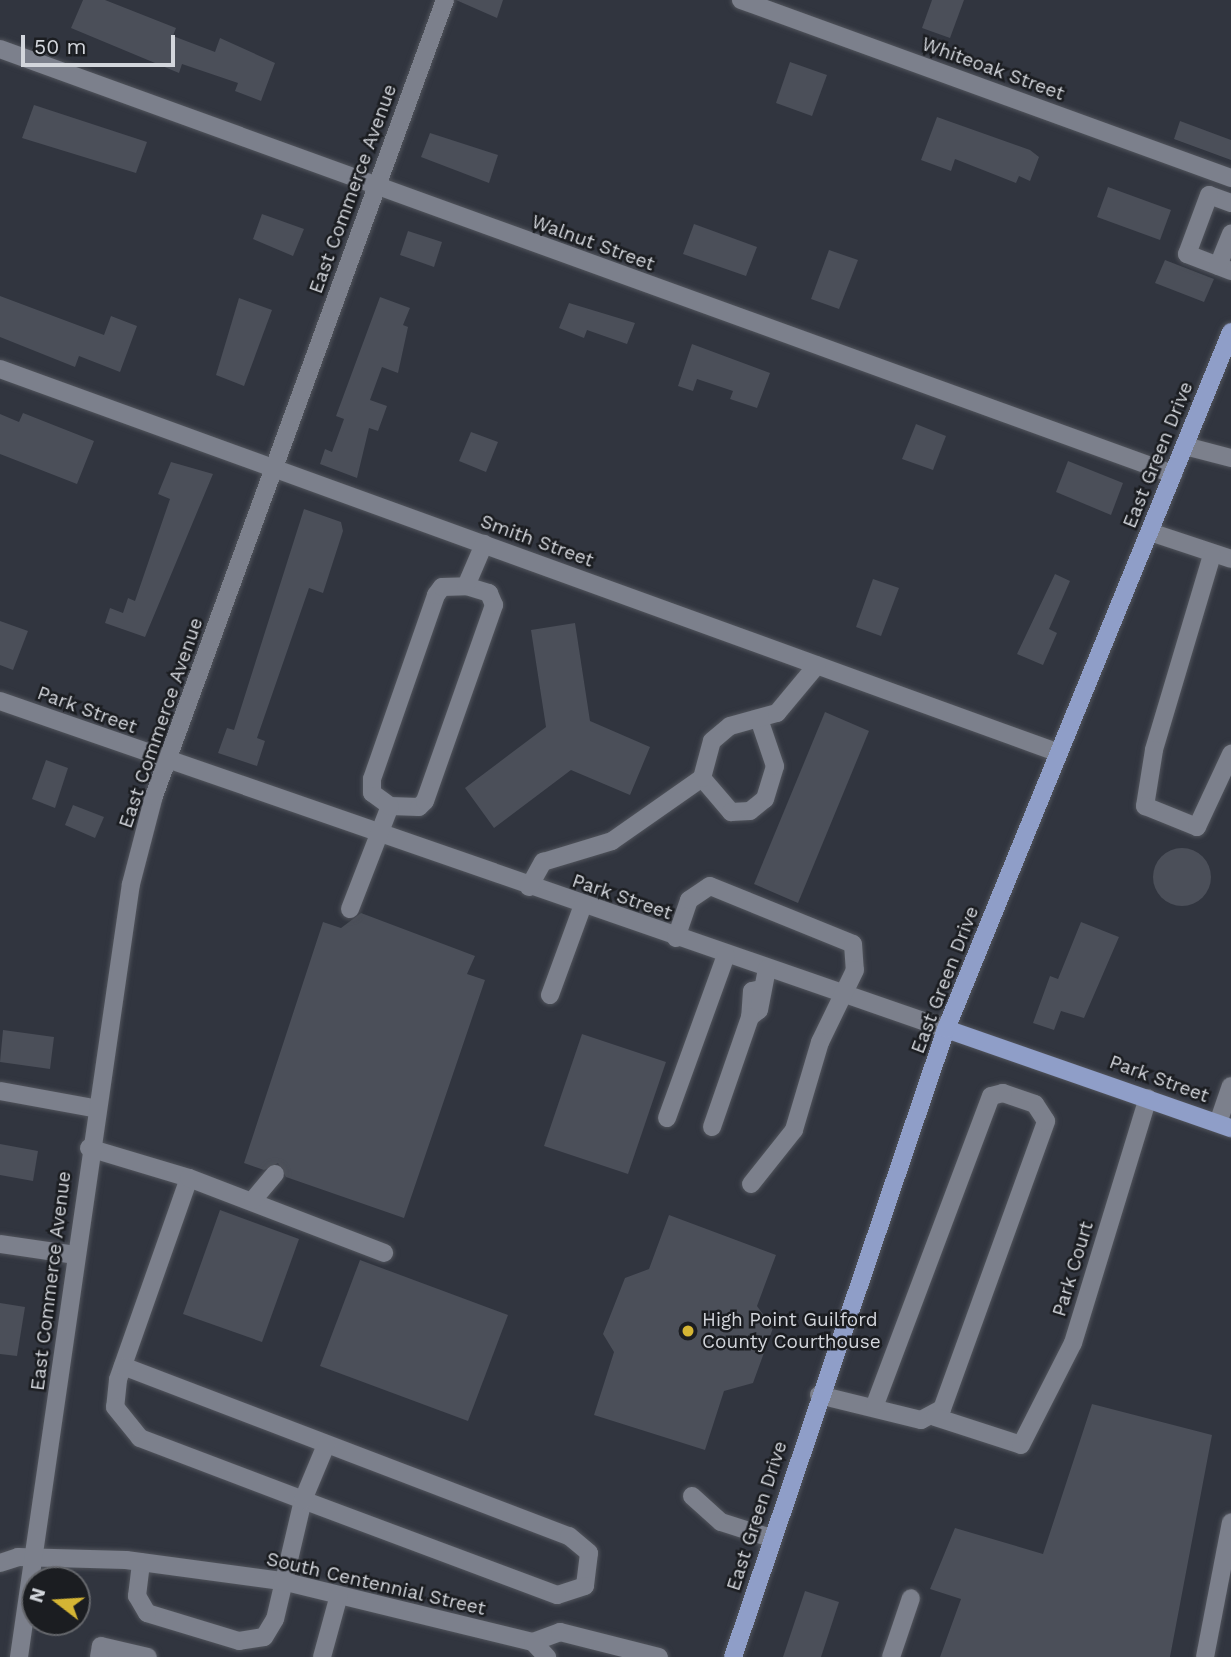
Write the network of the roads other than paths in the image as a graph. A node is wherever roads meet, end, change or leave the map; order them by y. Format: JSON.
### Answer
{"nodes":[{"id":1,"x":445,"y":0,"type":"edge"},
{"id":2,"x":741,"y":0,"type":"edge"},
{"id":3,"x":0,"y":49,"type":"edge"},
{"id":4,"x":1231,"y":178,"type":"edge"},
{"id":5,"x":376,"y":187,"type":"junction"},
{"id":6,"x":1231,"y":203,"type":"edge"},
{"id":7,"x":1231,"y":233,"type":"edge"},
{"id":8,"x":1224,"y":269,"type":"edge"},
{"id":9,"x":1231,"y":332,"type":"edge"},
{"id":10,"x":0,"y":369,"type":"edge"},
{"id":11,"x":1185,"y":446,"type":"junction"},
{"id":12,"x":1231,"y":458,"type":"edge"},
{"id":13,"x":274,"y":468,"type":"junction"},
{"id":14,"x":1173,"y":474,"type":"junction"},
{"id":15,"x":1150,"y":532,"type":"junction"},
{"id":16,"x":484,"y":544,"type":"junction"},
{"id":17,"x":1212,"y":555,"type":"junction"},
{"id":18,"x":1231,"y":559,"type":"edge"},
{"id":19,"x":466,"y":586,"type":"junction"},
{"id":20,"x":817,"y":665,"type":"junction"},
{"id":21,"x":0,"y":701,"type":"edge"},
{"id":22,"x":759,"y":719,"type":"junction"},
{"id":23,"x":1059,"y":753,"type":"junction"},
{"id":24,"x":1231,"y":754,"type":"edge"},
{"id":25,"x":167,"y":761,"type":"junction"},
{"id":26,"x":702,"y":779,"type":"junction"},
{"id":27,"x":390,"y":806,"type":"junction"},
{"id":28,"x":380,"y":835,"type":"junction"},
{"id":29,"x":529,"y":887,"type":"junction"},
{"id":30,"x":583,"y":905,"type":"junction"},
{"id":31,"x":350,"y":909,"type":"dead end"},
{"id":32,"x":676,"y":938,"type":"junction"},
{"id":33,"x":726,"y":955,"type":"junction"},
{"id":34,"x":767,"y":970,"type":"junction"},
{"id":35,"x":550,"y":995,"type":"dead end"},
{"id":36,"x":840,"y":995,"type":"junction"},
{"id":37,"x":946,"y":1029,"type":"junction"},
{"id":38,"x":1231,"y":1086,"type":"edge"},
{"id":39,"x":0,"y":1091,"type":"edge"},
{"id":40,"x":1148,"y":1098,"type":"junction"},
{"id":41,"x":94,"y":1108,"type":"junction"},
{"id":42,"x":667,"y":1118,"type":"dead end"},
{"id":43,"x":1225,"y":1126,"type":"edge"},
{"id":44,"x":712,"y":1127,"type":"dead end"},
{"id":45,"x":89,"y":1148,"type":"junction"},
{"id":46,"x":269,"y":1172,"type":"dead end"},
{"id":47,"x":189,"y":1178,"type":"junction"},
{"id":48,"x":751,"y":1184,"type":"dead end"},
{"id":49,"x":253,"y":1200,"type":"junction"},
{"id":50,"x":0,"y":1244,"type":"edge"},
{"id":51,"x":384,"y":1253,"type":"dead end"},
{"id":52,"x":75,"y":1255,"type":"junction"},
{"id":53,"x":123,"y":1366,"type":"junction"},
{"id":54,"x":819,"y":1395,"type":"junction"},
{"id":55,"x":875,"y":1405,"type":"junction"},
{"id":56,"x":935,"y":1418,"type":"junction"},
{"id":57,"x":326,"y":1445,"type":"junction"},
{"id":58,"x":692,"y":1496,"type":"dead end"},
{"id":59,"x":303,"y":1500,"type":"junction"},
{"id":60,"x":1231,"y":1522,"type":"edge"},
{"id":61,"x":771,"y":1538,"type":"junction"},
{"id":62,"x":36,"y":1558,"type":"junction"},
{"id":63,"x":141,"y":1562,"type":"junction"},
{"id":64,"x":0,"y":1563,"type":"edge"},
{"id":65,"x":282,"y":1580,"type":"junction"},
{"id":66,"x":339,"y":1595,"type":"junction"},
{"id":67,"x":911,"y":1598,"type":"dead end"},
{"id":68,"x":533,"y":1642,"type":"junction"},
{"id":69,"x":19,"y":1657,"type":"edge"},
{"id":70,"x":99,"y":1657,"type":"edge"},
{"id":71,"x":148,"y":1657,"type":"edge"},
{"id":72,"x":322,"y":1657,"type":"edge"},
{"id":73,"x":547,"y":1657,"type":"edge"},
{"id":74,"x":659,"y":1657,"type":"edge"},
{"id":75,"x":733,"y":1657,"type":"edge"},
{"id":76,"x":891,"y":1657,"type":"edge"},
{"id":77,"x":1205,"y":1657,"type":"edge"}],
"edges":[{"from":1,"to":5,"type":"street","name":"East Commerce Avenue"},
{"from":2,"to":4,"type":"street","name":"Whiteoak Street"},
{"from":3,"to":5,"type":"street","name":"Walnut Street"},
{"from":5,"to":13,"type":"street","name":"East Commerce Avenue"},
{"from":5,"to":14,"type":"street","name":"Walnut Street"},
{"from":6,"to":8,"type":"street"},
{"from":7,"to":8,"type":"street"},
{"from":9,"to":11,"type":"main road","name":"East Green Drive"},
{"from":10,"to":13,"type":"street","name":"Smith Street"},
{"from":11,"to":12,"type":"street"},
{"from":11,"to":14,"type":"main road","name":"East Green Drive"},
{"from":13,"to":16,"type":"street","name":"Smith Street"},
{"from":13,"to":25,"type":"street","name":"East Commerce Avenue"},
{"from":14,"to":15,"type":"main road","name":"East Green Drive"},
{"from":15,"to":17,"type":"street"},
{"from":15,"to":23,"type":"main road","name":"East Green Drive"},
{"from":16,"to":19,"type":"street"},
{"from":16,"to":20,"type":"street","name":"Smith Street"},
{"from":17,"to":18,"type":"street"},
{"from":17,"to":24,"type":"street"},
{"from":19,"to":27,"type":"street"},
{"from":19,"to":27,"type":"street"},
{"from":20,"to":22,"type":"street"},
{"from":20,"to":23,"type":"street","name":"Smith Street"},
{"from":21,"to":25,"type":"street","name":"Park Street"},
{"from":22,"to":26,"type":"street"},
{"from":22,"to":26,"type":"street"},
{"from":23,"to":37,"type":"main road","name":"East Green Drive"},
{"from":25,"to":28,"type":"street","name":"Park Street"},
{"from":25,"to":41,"type":"street","name":"East Commerce Avenue"},
{"from":26,"to":29,"type":"street"},
{"from":27,"to":28,"type":"street"},
{"from":28,"to":29,"type":"street","name":"Park Street"},
{"from":28,"to":31,"type":"street"},
{"from":29,"to":30,"type":"street","name":"Park Street"},
{"from":30,"to":32,"type":"street","name":"Park Street"},
{"from":30,"to":35,"type":"street"},
{"from":32,"to":33,"type":"street","name":"Park Street"},
{"from":32,"to":36,"type":"street"},
{"from":33,"to":34,"type":"street","name":"Park Street"},
{"from":33,"to":42,"type":"street"},
{"from":34,"to":36,"type":"street","name":"Park Street"},
{"from":34,"to":44,"type":"street"},
{"from":36,"to":37,"type":"street","name":"Park Street"},
{"from":36,"to":48,"type":"street"},
{"from":37,"to":40,"type":"main road","name":"Park Street"},
{"from":37,"to":54,"type":"main road","name":"East Green Drive"},
{"from":38,"to":43,"type":"street"},
{"from":39,"to":41,"type":"street"},
{"from":40,"to":43,"type":"main road","name":"Park Street"},
{"from":40,"to":56,"type":"street","name":"Park Court"},
{"from":41,"to":45,"type":"street","name":"East Commerce Avenue"},
{"from":45,"to":47,"type":"street"},
{"from":45,"to":52,"type":"street","name":"East Commerce Avenue"},
{"from":46,"to":49,"type":"street"},
{"from":47,"to":49,"type":"street"},
{"from":47,"to":53,"type":"street"},
{"from":49,"to":51,"type":"street"},
{"from":50,"to":52,"type":"street"},
{"from":52,"to":62,"type":"street","name":"East Commerce Avenue"},
{"from":53,"to":57,"type":"street"},
{"from":53,"to":59,"type":"street"},
{"from":54,"to":55,"type":"street"},
{"from":54,"to":61,"type":"main road","name":"East Green Drive"},
{"from":55,"to":56,"type":"street"},
{"from":55,"to":56,"type":"street"},
{"from":57,"to":59,"type":"street"},
{"from":57,"to":59,"type":"street"},
{"from":58,"to":61,"type":"street"},
{"from":59,"to":65,"type":"street"},
{"from":60,"to":77,"type":"street"},
{"from":61,"to":75,"type":"main road","name":"East Green Drive"},
{"from":62,"to":63,"type":"street","name":"South Centennial Street"},
{"from":62,"to":64,"type":"street","name":"South Centennial Street"},
{"from":62,"to":69,"type":"street","name":"East Commerce Avenue"},
{"from":63,"to":65,"type":"street","name":"South Centennial Street"},
{"from":63,"to":65,"type":"street"},
{"from":65,"to":66,"type":"street","name":"South Centennial Street"},
{"from":66,"to":68,"type":"street","name":"South Centennial Street"},
{"from":66,"to":72,"type":"street"},
{"from":67,"to":76,"type":"street"},
{"from":68,"to":73,"type":"street"},
{"from":68,"to":74,"type":"street","name":"South Centennial Street"},
{"from":70,"to":71,"type":"street"}]}
